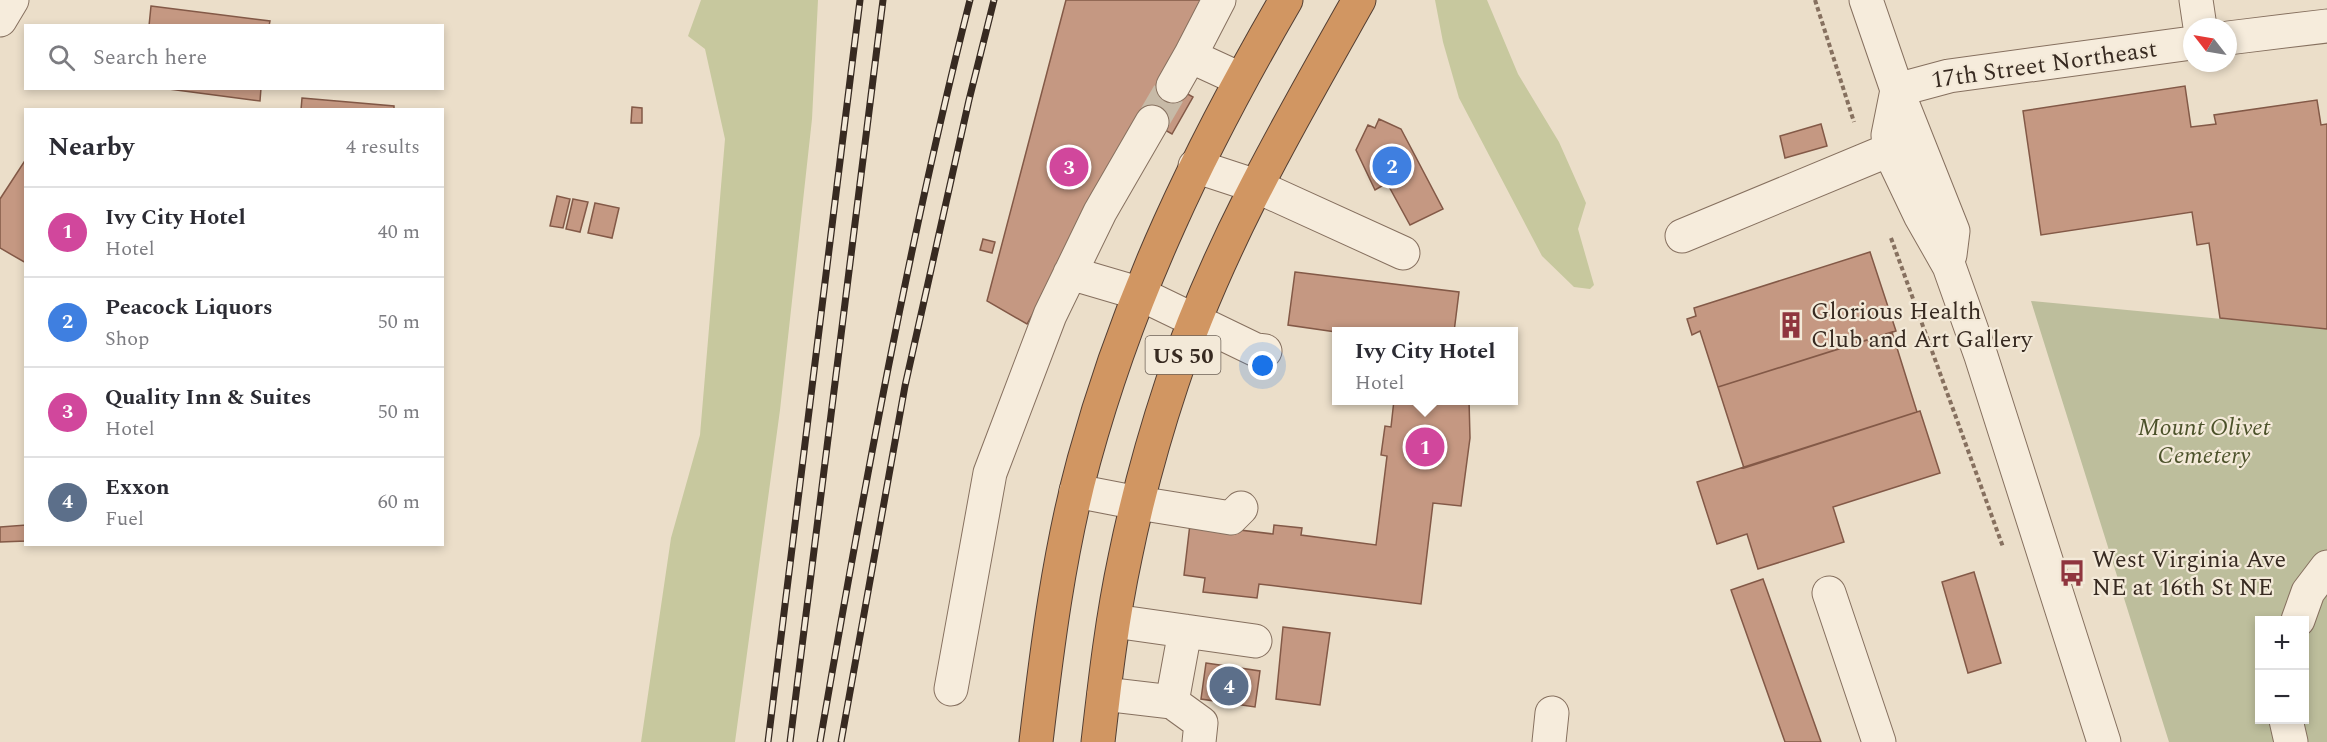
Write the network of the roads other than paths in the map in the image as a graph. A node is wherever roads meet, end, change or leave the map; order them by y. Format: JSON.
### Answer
{"nodes":[{"id":1,"x":12,"y":0,"type":"edge"},
{"id":2,"x":1220,"y":0,"type":"edge"},
{"id":3,"x":1286,"y":0,"type":"edge"},
{"id":4,"x":1359,"y":0,"type":"edge"},
{"id":5,"x":1866,"y":0,"type":"edge"},
{"id":6,"x":2196,"y":0,"type":"edge"},
{"id":7,"x":2199,"y":18,"type":"edge"},
{"id":8,"x":0,"y":20,"type":"edge"},
{"id":9,"x":2327,"y":26,"type":"edge"},
{"id":10,"x":2237,"y":38,"type":"edge"},
{"id":11,"x":2183,"y":44,"type":"edge"},
{"id":12,"x":1190,"y":56,"type":"junction"},
{"id":13,"x":1240,"y":79,"type":"junction"},
{"id":14,"x":1173,"y":86,"type":"tunnel mouth"},
{"id":15,"x":1897,"y":90,"type":"junction"},
{"id":16,"x":1152,"y":122,"type":"tunnel mouth"},
{"id":17,"x":1889,"y":150,"type":"junction"},
{"id":18,"x":1195,"y":166,"type":"junction"},
{"id":19,"x":1256,"y":186,"type":"junction"},
{"id":20,"x":1682,"y":236,"type":"dead end"},
{"id":21,"x":1403,"y":253,"type":"dead end"},
{"id":22,"x":1949,"y":266,"type":"junction"},
{"id":23,"x":1071,"y":273,"type":"junction"},
{"id":24,"x":1138,"y":293,"type":"junction"},
{"id":25,"x":1196,"y":321,"type":"junction"},
{"id":26,"x":1265,"y":351,"type":"dead end"},
{"id":27,"x":1076,"y":491,"type":"junction"},
{"id":28,"x":1138,"y":503,"type":"junction"},
{"id":29,"x":1241,"y":508,"type":"dead end"},
{"id":30,"x":2327,"y":567,"type":"edge"},
{"id":31,"x":1829,"y":592,"type":"dead end"},
{"id":32,"x":2300,"y":616,"type":"edge"},
{"id":33,"x":1114,"y":621,"type":"junction"},
{"id":34,"x":1185,"y":631,"type":"junction"},
{"id":35,"x":1255,"y":641,"type":"dead end"},
{"id":36,"x":951,"y":689,"type":"dead end"},
{"id":37,"x":1104,"y":694,"type":"junction"},
{"id":38,"x":1172,"y":702,"type":"junction"},
{"id":39,"x":2287,"y":724,"type":"edge"},
{"id":40,"x":1035,"y":742,"type":"edge"},
{"id":41,"x":1098,"y":742,"type":"edge"},
{"id":42,"x":1198,"y":742,"type":"edge"},
{"id":43,"x":1879,"y":742,"type":"edge"},
{"id":44,"x":2104,"y":742,"type":"edge"},
{"id":45,"x":2291,"y":742,"type":"edge"}],
"edges":[{"from":1,"to":8,"type":"street"},
{"from":2,"to":12,"type":"street"},
{"from":3,"to":13,"type":"highway","number":"US 50"},
{"from":4,"to":19,"type":"highway","number":"US 50"},
{"from":5,"to":15,"type":"street"},
{"from":6,"to":7,"type":"street"},
{"from":9,"to":10,"type":"street"},
{"from":11,"to":15,"type":"street","name":"17th Street Northeast"},
{"from":12,"to":13,"type":"street"},
{"from":12,"to":14,"type":"street"},
{"from":13,"to":18,"type":"highway","number":"US 50"},
{"from":15,"to":17,"type":"street"},
{"from":15,"to":22,"type":"street"},
{"from":16,"to":23,"type":"street"},
{"from":17,"to":20,"type":"street"},
{"from":17,"to":22,"type":"street"},
{"from":18,"to":19,"type":"street"},
{"from":18,"to":24,"type":"highway","number":"US 50"},
{"from":19,"to":21,"type":"street"},
{"from":19,"to":25,"type":"highway","number":"US 50"},
{"from":22,"to":44,"type":"street"},
{"from":23,"to":24,"type":"street"},
{"from":23,"to":36,"type":"street"},
{"from":24,"to":25,"type":"street"},
{"from":24,"to":27,"type":"highway","number":"US 50"},
{"from":25,"to":26,"type":"street"},
{"from":25,"to":28,"type":"highway","number":"US 50"},
{"from":27,"to":28,"type":"street"},
{"from":27,"to":40,"type":"highway","number":"US 50"},
{"from":28,"to":29,"type":"street"},
{"from":28,"to":33,"type":"highway","number":"US 50"},
{"from":30,"to":32,"type":"street"},
{"from":31,"to":43,"type":"street"},
{"from":33,"to":34,"type":"street"},
{"from":33,"to":37,"type":"highway","number":"US 50"},
{"from":34,"to":35,"type":"street"},
{"from":34,"to":38,"type":"street"},
{"from":37,"to":38,"type":"street"},
{"from":37,"to":41,"type":"highway","number":"US 50"},
{"from":38,"to":42,"type":"street"},
{"from":39,"to":45,"type":"street"}]}
